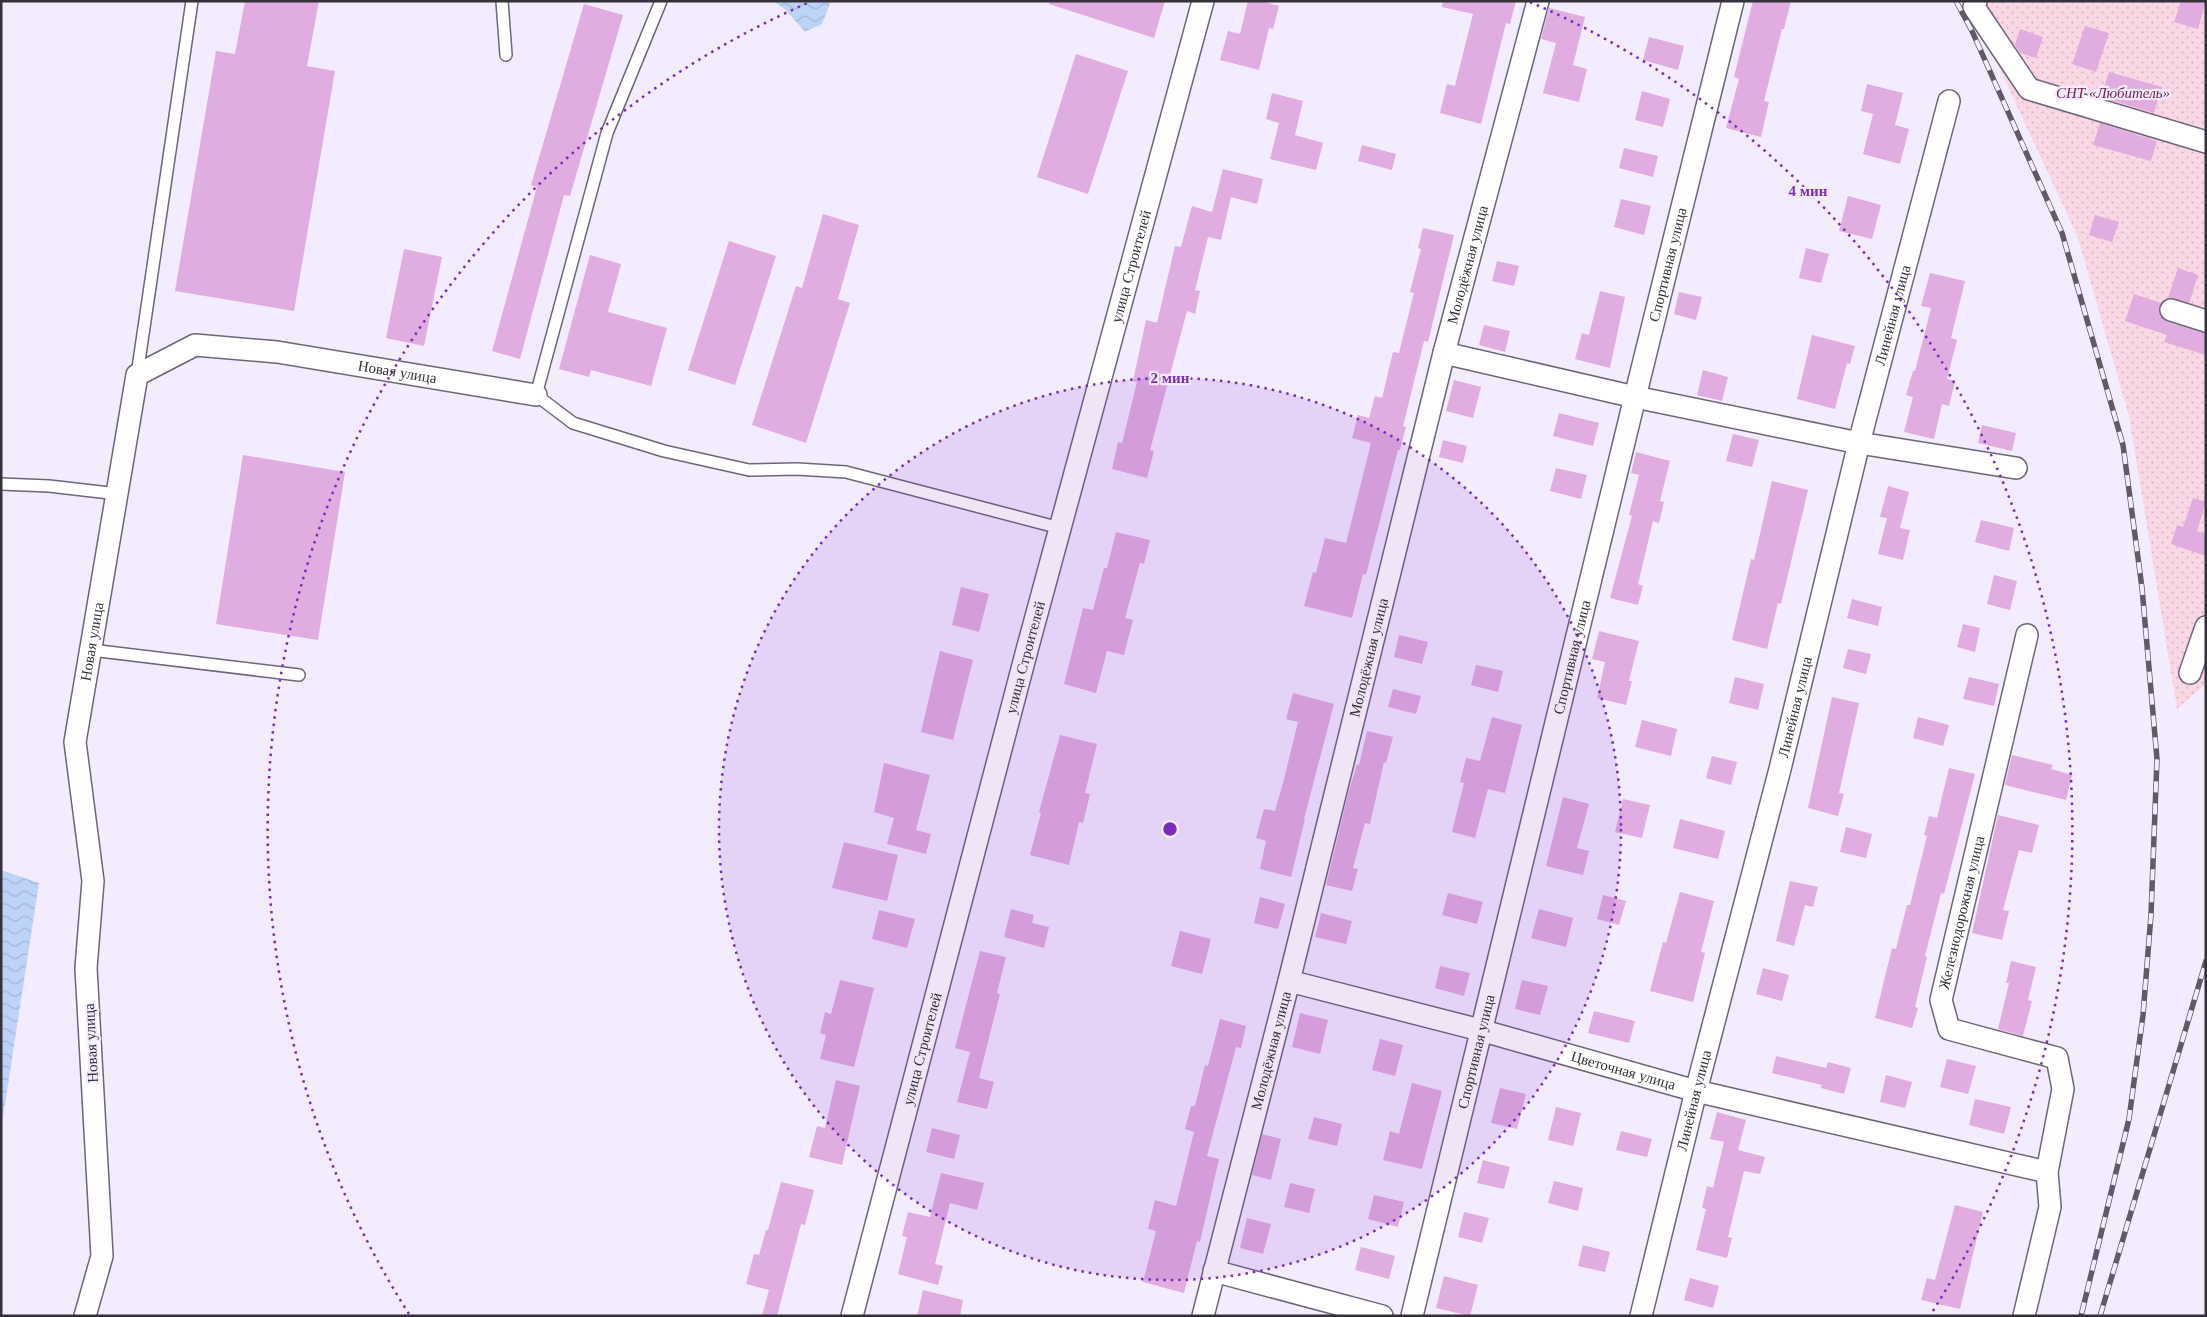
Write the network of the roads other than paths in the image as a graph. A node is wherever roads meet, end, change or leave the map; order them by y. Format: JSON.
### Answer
{"nodes":[{"id":1,"x":192,"y":1,"type":"edge"},
{"id":2,"x":502,"y":1,"type":"edge"},
{"id":3,"x":661,"y":1,"type":"edge"},
{"id":4,"x":1203,"y":1,"type":"edge"},
{"id":5,"x":1538,"y":1,"type":"edge"},
{"id":6,"x":1734,"y":1,"type":"edge"},
{"id":7,"x":1975,"y":4,"type":"edge"},
{"id":8,"x":506,"y":55,"type":"dead end"},
{"id":9,"x":1949,"y":101,"type":"dead end"},
{"id":10,"x":2206,"y":142,"type":"edge"},
{"id":11,"x":2171,"y":310,"type":"dead end"},
{"id":12,"x":2206,"y":321,"type":"edge"},
{"id":13,"x":1444,"y":353,"type":"junction"},
{"id":14,"x":137,"y":375,"type":"junction"},
{"id":15,"x":536,"y":395,"type":"junction"},
{"id":16,"x":1635,"y":398,"type":"junction"},
{"id":17,"x":1859,"y":443,"type":"junction"},
{"id":18,"x":2016,"y":468,"type":"dead end"},
{"id":19,"x":1,"y":484,"type":"edge"},
{"id":20,"x":118,"y":494,"type":"junction"},
{"id":21,"x":1060,"y":528,"type":"junction"},
{"id":22,"x":2206,"y":627,"type":"edge"},
{"id":23,"x":2027,"y":635,"type":"dead end"},
{"id":24,"x":91,"y":650,"type":"junction"},
{"id":25,"x":2190,"y":672,"type":"dead end"},
{"id":26,"x":299,"y":675,"type":"dead end"},
{"id":27,"x":1289,"y":981,"type":"junction"},
{"id":28,"x":1480,"y":1030,"type":"junction"},
{"id":29,"x":1696,"y":1091,"type":"junction"},
{"id":30,"x":2047,"y":1172,"type":"junction"},
{"id":31,"x":1214,"y":1271,"type":"junction"},
{"id":32,"x":85,"y":1316,"type":"edge"},
{"id":33,"x":852,"y":1316,"type":"edge"},
{"id":34,"x":1203,"y":1316,"type":"edge"},
{"id":35,"x":1382,"y":1316,"type":"edge"},
{"id":36,"x":1412,"y":1316,"type":"edge"},
{"id":37,"x":1641,"y":1316,"type":"edge"},
{"id":38,"x":2024,"y":1316,"type":"edge"}],
"edges":[{"from":1,"to":14,"type":"lane"},
{"from":2,"to":8,"type":"lane"},
{"from":3,"to":15,"type":"lane"},
{"from":4,"to":21,"type":"street","name":"улица Строителей"},
{"from":5,"to":13,"type":"street","name":"Молодёжная улица"},
{"from":6,"to":16,"type":"street","name":"Спортивная улица"},
{"from":7,"to":10,"type":"street"},
{"from":9,"to":17,"type":"street","name":"Линейная улица"},
{"from":11,"to":12,"type":"street"},
{"from":13,"to":16,"type":"street"},
{"from":13,"to":27,"type":"street","name":"Молодёжная улица"},
{"from":14,"to":15,"type":"street","name":"Новая улица"},
{"from":14,"to":20,"type":"street","name":"Новая улица"},
{"from":15,"to":21,"type":"lane"},
{"from":16,"to":17,"type":"street"},
{"from":16,"to":28,"type":"street","name":"Спортивная улица"},
{"from":17,"to":18,"type":"street"},
{"from":17,"to":29,"type":"street","name":"Линейная улица"},
{"from":19,"to":20,"type":"lane"},
{"from":20,"to":24,"type":"street","name":"Новая улица"},
{"from":21,"to":33,"type":"street","name":"улица Строителей"},
{"from":22,"to":25,"type":"street"},
{"from":23,"to":30,"type":"street","name":"Железнодорожная улица"},
{"from":24,"to":26,"type":"lane"},
{"from":24,"to":32,"type":"street","name":"Новая улица"},
{"from":27,"to":28,"type":"street","name":"Цветочная улица"},
{"from":27,"to":31,"type":"street","name":"Молодёжная улица"},
{"from":28,"to":29,"type":"street","name":"Цветочная улица"},
{"from":28,"to":36,"type":"street","name":"Спортивная улица"},
{"from":29,"to":30,"type":"street","name":"Цветочная улица"},
{"from":29,"to":37,"type":"street","name":"Линейная улица"},
{"from":30,"to":38,"type":"street","name":"Железнодорожная улица"},
{"from":31,"to":34,"type":"street","name":"Молодёжная улица"},
{"from":31,"to":35,"type":"street"}]}
